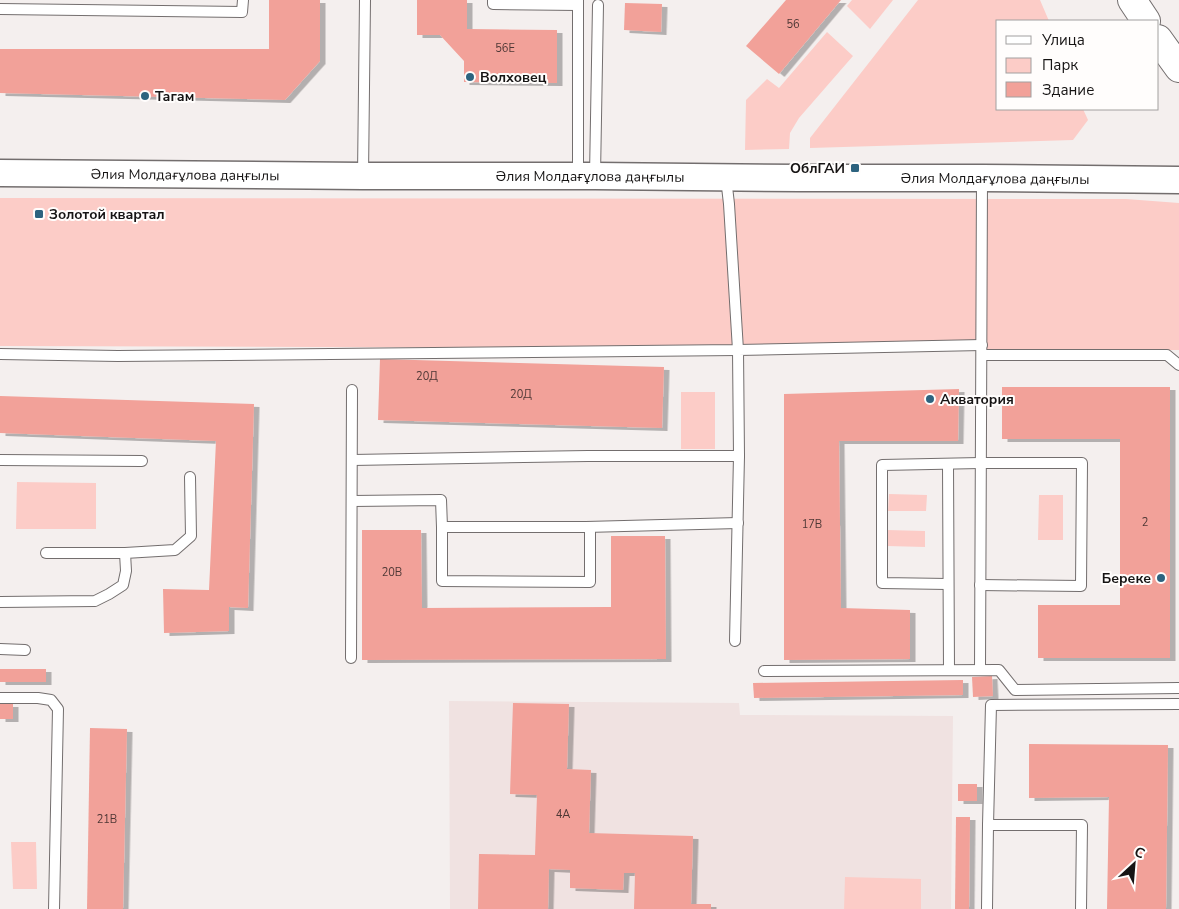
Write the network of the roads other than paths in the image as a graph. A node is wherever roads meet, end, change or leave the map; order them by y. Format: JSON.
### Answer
{"nodes":[{"id":1,"x":243,"y":0,"type":"edge"},
{"id":2,"x":365,"y":0,"type":"edge"},
{"id":3,"x":493,"y":0,"type":"edge"},
{"id":4,"x":1132,"y":0,"type":"edge"},
{"id":5,"x":578,"y":3,"type":"edge"},
{"id":6,"x":598,"y":5,"type":"dead end"},
{"id":7,"x":0,"y":10,"type":"edge"},
{"id":8,"x":1145,"y":20,"type":"edge"},
{"id":9,"x":1159,"y":40,"type":"edge"},
{"id":10,"x":1179,"y":68,"type":"edge"},
{"id":11,"x":0,"y":173,"type":"edge"},
{"id":12,"x":363,"y":176,"type":"junction"},
{"id":13,"x":587,"y":176,"type":"junction"},
{"id":14,"x":726,"y":177,"type":"junction"},
{"id":15,"x":982,"y":178,"type":"junction"},
{"id":16,"x":1179,"y":180,"type":"edge"},
{"id":17,"x":738,"y":350,"type":"junction"},
{"id":18,"x":982,"y":350,"type":"junction"},
{"id":19,"x":0,"y":354,"type":"edge"},
{"id":20,"x":1179,"y":365,"type":"edge"},
{"id":21,"x":352,"y":390,"type":"dead end"},
{"id":22,"x":739,"y":456,"type":"junction"},
{"id":23,"x":0,"y":460,"type":"edge"},
{"id":24,"x":352,"y":460,"type":"junction"},
{"id":25,"x":142,"y":462,"type":"dead end"},
{"id":26,"x":980,"y":463,"type":"junction"},
{"id":27,"x":948,"y":464,"type":"junction"},
{"id":28,"x":190,"y":477,"type":"dead end"},
{"id":29,"x":352,"y":501,"type":"junction"},
{"id":30,"x":738,"y":523,"type":"junction"},
{"id":31,"x":442,"y":527,"type":"junction"},
{"id":32,"x":590,"y":527,"type":"junction"},
{"id":33,"x":46,"y":553,"type":"dead end"},
{"id":34,"x":124,"y":553,"type":"junction"},
{"id":35,"x":948,"y":584,"type":"junction"},
{"id":36,"x":980,"y":585,"type":"junction"},
{"id":37,"x":0,"y":602,"type":"edge"},
{"id":38,"x":735,"y":641,"type":"dead end"},
{"id":39,"x":0,"y":650,"type":"edge"},
{"id":40,"x":25,"y":650,"type":"dead end"},
{"id":41,"x":351,"y":658,"type":"dead end"},
{"id":42,"x":949,"y":670,"type":"junction"},
{"id":43,"x":980,"y":670,"type":"junction"},
{"id":44,"x":764,"y":671,"type":"dead end"},
{"id":45,"x":1179,"y":688,"type":"edge"},
{"id":46,"x":0,"y":698,"type":"edge"},
{"id":47,"x":1179,"y":704,"type":"edge"},
{"id":48,"x":988,"y":825,"type":"junction"},
{"id":49,"x":54,"y":909,"type":"edge"},
{"id":50,"x":988,"y":909,"type":"edge"},
{"id":51,"x":1081,"y":909,"type":"edge"}],
"edges":[{"from":1,"to":7,"type":"lane"},
{"from":2,"to":12,"type":"lane"},
{"from":3,"to":5,"type":"lane"},
{"from":4,"to":8,"type":"main road"},
{"from":5,"to":13,"type":"lane"},
{"from":6,"to":13,"type":"lane"},
{"from":9,"to":10,"type":"main road"},
{"from":11,"to":12,"type":"main road","name":"Әлия Молдағұлова даңғылы"},
{"from":12,"to":13,"type":"main road","name":"Әлия Молдағұлова даңғылы"},
{"from":13,"to":14,"type":"main road","name":"Әлия Молдағұлова даңғылы"},
{"from":14,"to":15,"type":"main road","name":"Әлия Молдағұлова даңғылы"},
{"from":14,"to":17,"type":"lane"},
{"from":15,"to":16,"type":"main road","name":"Әлия Молдағұлова даңғылы"},
{"from":15,"to":18,"type":"lane"},
{"from":17,"to":18,"type":"lane"},
{"from":17,"to":19,"type":"lane"},
{"from":17,"to":22,"type":"lane"},
{"from":18,"to":20,"type":"lane"},
{"from":18,"to":26,"type":"lane"},
{"from":21,"to":24,"type":"lane"},
{"from":22,"to":24,"type":"lane"},
{"from":22,"to":30,"type":"lane"},
{"from":23,"to":25,"type":"lane"},
{"from":24,"to":29,"type":"lane"},
{"from":26,"to":27,"type":"lane"},
{"from":26,"to":36,"type":"lane"},
{"from":26,"to":36,"type":"lane"},
{"from":27,"to":35,"type":"lane"},
{"from":27,"to":35,"type":"lane"},
{"from":28,"to":34,"type":"lane"},
{"from":29,"to":31,"type":"lane"},
{"from":29,"to":41,"type":"lane"},
{"from":30,"to":32,"type":"lane"},
{"from":30,"to":38,"type":"lane"},
{"from":31,"to":32,"type":"lane"},
{"from":31,"to":32,"type":"lane"},
{"from":33,"to":34,"type":"lane"},
{"from":34,"to":37,"type":"lane"},
{"from":35,"to":42,"type":"lane"},
{"from":36,"to":43,"type":"lane"},
{"from":39,"to":40,"type":"lane"},
{"from":42,"to":43,"type":"lane"},
{"from":42,"to":44,"type":"lane"},
{"from":43,"to":45,"type":"lane"},
{"from":46,"to":49,"type":"lane"},
{"from":47,"to":48,"type":"lane"},
{"from":48,"to":50,"type":"lane"},
{"from":48,"to":51,"type":"lane"}]}
